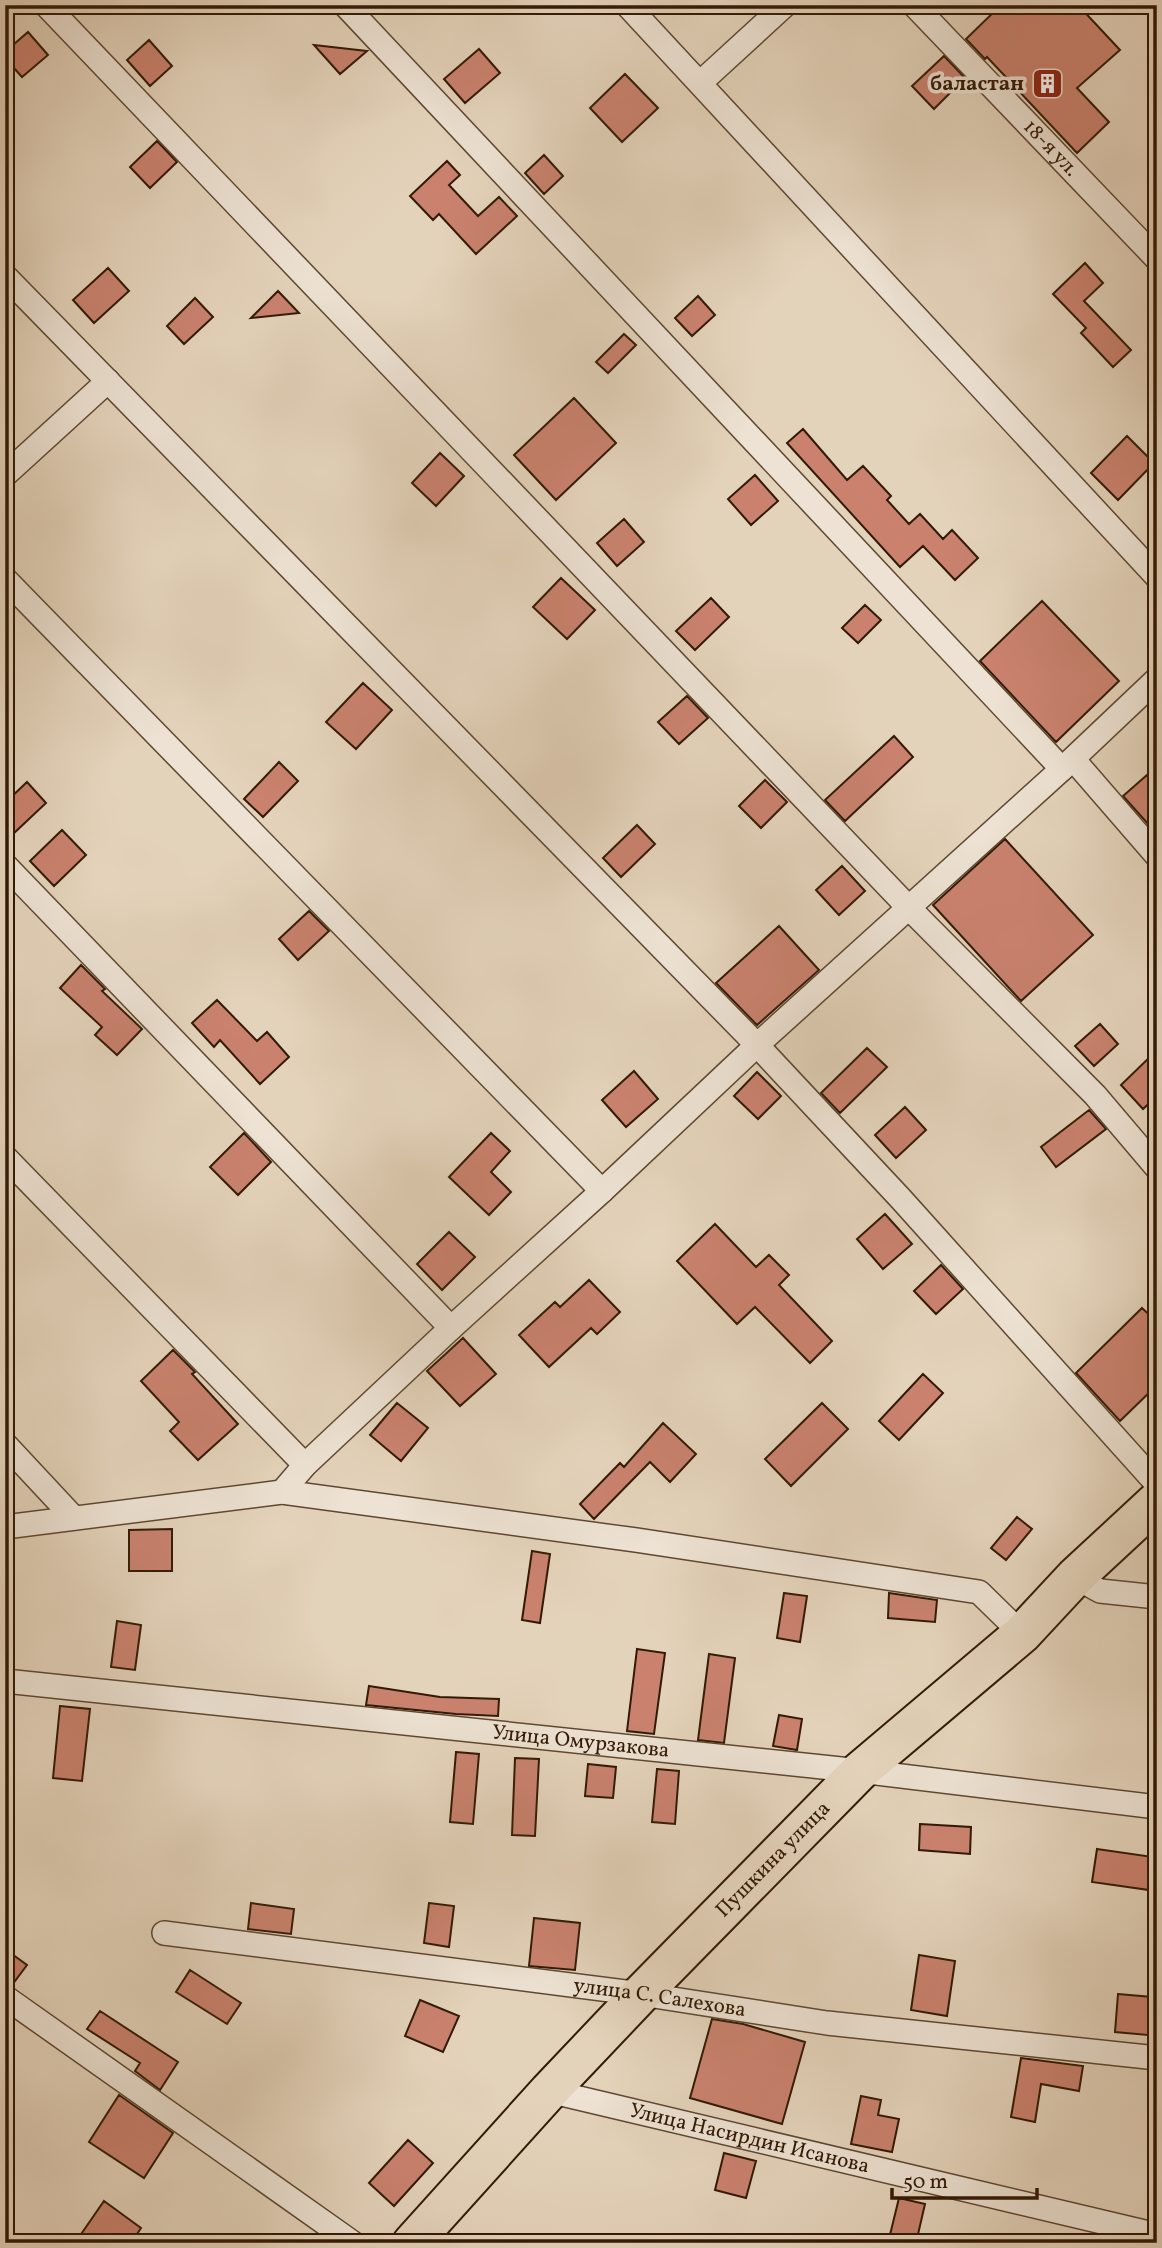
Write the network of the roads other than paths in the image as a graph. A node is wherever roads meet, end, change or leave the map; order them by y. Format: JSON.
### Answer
{"nodes":[{"id":1,"x":46,"y":5,"type":"edge"},
{"id":2,"x":345,"y":5,"type":"edge"},
{"id":3,"x":627,"y":5,"type":"edge"},
{"id":4,"x":785,"y":5,"type":"edge"},
{"id":5,"x":914,"y":5,"type":"edge"},
{"id":6,"x":700,"y":83,"type":"junction"},
{"id":7,"x":1157,"y":259,"type":"edge"},
{"id":8,"x":5,"y":276,"type":"edge"},
{"id":9,"x":108,"y":381,"type":"junction"},
{"id":10,"x":5,"y":475,"type":"edge"},
{"id":11,"x":1157,"y":577,"type":"edge"},
{"id":12,"x":5,"y":579,"type":"edge"},
{"id":13,"x":1157,"y":679,"type":"edge"},
{"id":14,"x":1067,"y":764,"type":"junction"},
{"id":15,"x":1157,"y":856,"type":"edge"},
{"id":16,"x":5,"y":865,"type":"edge"},
{"id":17,"x":908,"y":907,"type":"junction"},
{"id":18,"x":757,"y":1045,"type":"junction"},
{"id":19,"x":5,"y":1157,"type":"edge"},
{"id":20,"x":1157,"y":1168,"type":"edge"},
{"id":21,"x":603,"y":1191,"type":"junction"},
{"id":22,"x":451,"y":1328,"type":"junction"},
{"id":23,"x":5,"y":1444,"type":"edge"},
{"id":24,"x":305,"y":1465,"type":"junction"},
{"id":25,"x":1157,"y":1484,"type":"edge"},
{"id":26,"x":282,"y":1492,"type":"junction"},
{"id":27,"x":1157,"y":1502,"type":"edge"},
{"id":28,"x":74,"y":1518,"type":"junction"},
{"id":29,"x":5,"y":1527,"type":"edge"},
{"id":30,"x":1074,"y":1577,"type":"junction"},
{"id":31,"x":1157,"y":1597,"type":"edge"},
{"id":32,"x":1022,"y":1634,"type":"junction"},
{"id":33,"x":5,"y":1681,"type":"edge"},
{"id":34,"x":860,"y":1771,"type":"junction"},
{"id":35,"x":1157,"y":1807,"type":"edge"},
{"id":36,"x":164,"y":1933,"type":"dead end"},
{"id":37,"x":641,"y":1994,"type":"junction"},
{"id":38,"x":5,"y":1997,"type":"edge"},
{"id":39,"x":1157,"y":2058,"type":"edge"},
{"id":40,"x":549,"y":2091,"type":"junction"},
{"id":41,"x":1157,"y":2235,"type":"edge"},
{"id":42,"x":353,"y":2243,"type":"edge"},
{"id":43,"x":412,"y":2243,"type":"edge"}],
"edges":[{"from":1,"to":17,"type":"street"},
{"from":2,"to":14,"type":"street"},
{"from":3,"to":6,"type":"street"},
{"from":4,"to":6,"type":"street"},
{"from":5,"to":7,"type":"street","name":"18-я ул."},
{"from":6,"to":11,"type":"street"},
{"from":8,"to":9,"type":"street"},
{"from":9,"to":10,"type":"street"},
{"from":9,"to":18,"type":"street"},
{"from":12,"to":21,"type":"street"},
{"from":13,"to":14,"type":"street"},
{"from":14,"to":15,"type":"street"},
{"from":14,"to":17,"type":"street"},
{"from":16,"to":22,"type":"street"},
{"from":17,"to":18,"type":"street"},
{"from":17,"to":20,"type":"street"},
{"from":18,"to":21,"type":"street"},
{"from":18,"to":25,"type":"street"},
{"from":19,"to":24,"type":"street"},
{"from":21,"to":22,"type":"street"},
{"from":22,"to":24,"type":"street"},
{"from":23,"to":28,"type":"street"},
{"from":24,"to":26,"type":"street"},
{"from":26,"to":28,"type":"street"},
{"from":26,"to":32,"type":"street"},
{"from":27,"to":30,"type":"highway","name":"Пушкина улица"},
{"from":28,"to":29,"type":"street"},
{"from":30,"to":31,"type":"street"},
{"from":30,"to":32,"type":"highway","name":"Пушкина улица"},
{"from":32,"to":34,"type":"highway","name":"Пушкина улица"},
{"from":33,"to":34,"type":"street","name":"Улица Омурзакова"},
{"from":34,"to":35,"type":"street","name":"Улица Омурзакова"},
{"from":34,"to":37,"type":"highway","name":"Пушкина улица"},
{"from":36,"to":37,"type":"street","name":"улица С. Салехова"},
{"from":37,"to":39,"type":"street","name":"улица С. Салехова"},
{"from":37,"to":40,"type":"highway","name":"Пушкина улица"},
{"from":38,"to":42,"type":"street"},
{"from":40,"to":41,"type":"street","name":"Улица Насирдин Исанова"},
{"from":40,"to":43,"type":"highway","name":"Пушкина улица"}]}
